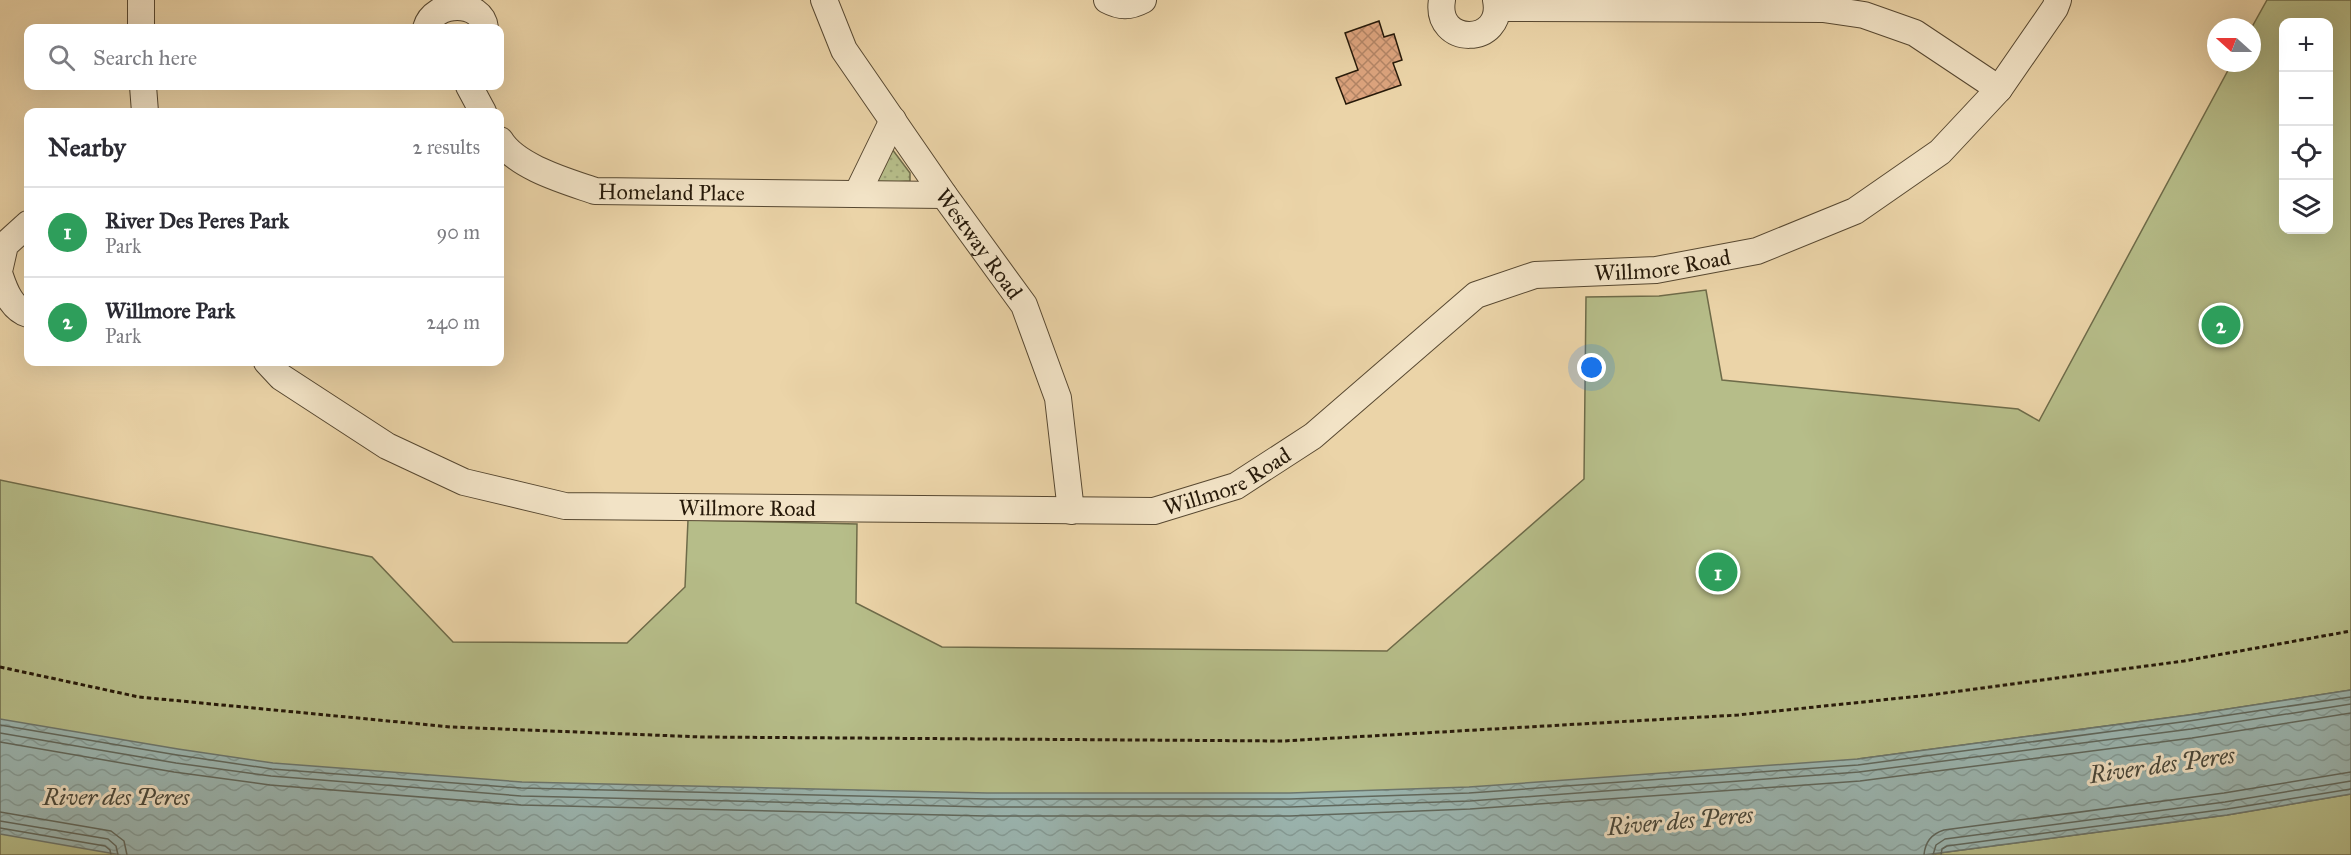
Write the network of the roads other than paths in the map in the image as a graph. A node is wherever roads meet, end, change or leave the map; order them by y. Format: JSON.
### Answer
{"nodes":[{"id":1,"x":141,"y":0,"type":"edge"},
{"id":2,"x":824,"y":0,"type":"edge"},
{"id":3,"x":1107,"y":0,"type":"edge"},
{"id":4,"x":1143,"y":0,"type":"edge"},
{"id":5,"x":1442,"y":0,"type":"edge"},
{"id":6,"x":2058,"y":0,"type":"edge"},
{"id":7,"x":1497,"y":4,"type":"edge"},
{"id":8,"x":141,"y":24,"type":"edge"},
{"id":9,"x":428,"y":24,"type":"edge"},
{"id":10,"x":485,"y":24,"type":"edge"},
{"id":11,"x":1999,"y":89,"type":"junction"},
{"id":12,"x":143,"y":90,"type":"edge"},
{"id":13,"x":471,"y":90,"type":"edge"},
{"id":14,"x":145,"y":108,"type":"edge"},
{"id":15,"x":481,"y":108,"type":"edge"},
{"id":16,"x":893,"y":120,"type":"junction"},
{"id":17,"x":504,"y":148,"type":"edge"},
{"id":18,"x":857,"y":194,"type":"junction"},
{"id":19,"x":944,"y":195,"type":"junction"},
{"id":20,"x":24,"y":228,"type":"edge"},
{"id":21,"x":0,"y":267,"type":"edge"},
{"id":22,"x":0,"y":276,"type":"edge"},
{"id":23,"x":24,"y":313,"type":"edge"},
{"id":24,"x":271,"y":366,"type":"edge"},
{"id":25,"x":1071,"y":511,"type":"junction"}],
"edges":[{"from":1,"to":8,"type":"street"},
{"from":2,"to":16,"type":"street","name":"Westway Road"},
{"from":3,"to":4,"type":"street"},
{"from":5,"to":7,"type":"street"},
{"from":6,"to":11,"type":"street","name":"Willmore Road"},
{"from":7,"to":11,"type":"street"},
{"from":9,"to":10,"type":"street"},
{"from":11,"to":25,"type":"street","name":"Willmore Road"},
{"from":12,"to":14,"type":"street"},
{"from":13,"to":15,"type":"street"},
{"from":16,"to":18,"type":"street"},
{"from":16,"to":19,"type":"street","name":"Westway Road"},
{"from":17,"to":18,"type":"street","name":"Homeland Place"},
{"from":18,"to":19,"type":"street","name":"Homeland Place"},
{"from":19,"to":25,"type":"street","name":"Westway Road"},
{"from":20,"to":21,"type":"street"},
{"from":22,"to":23,"type":"street"},
{"from":24,"to":25,"type":"street","name":"Willmore Road"}]}
